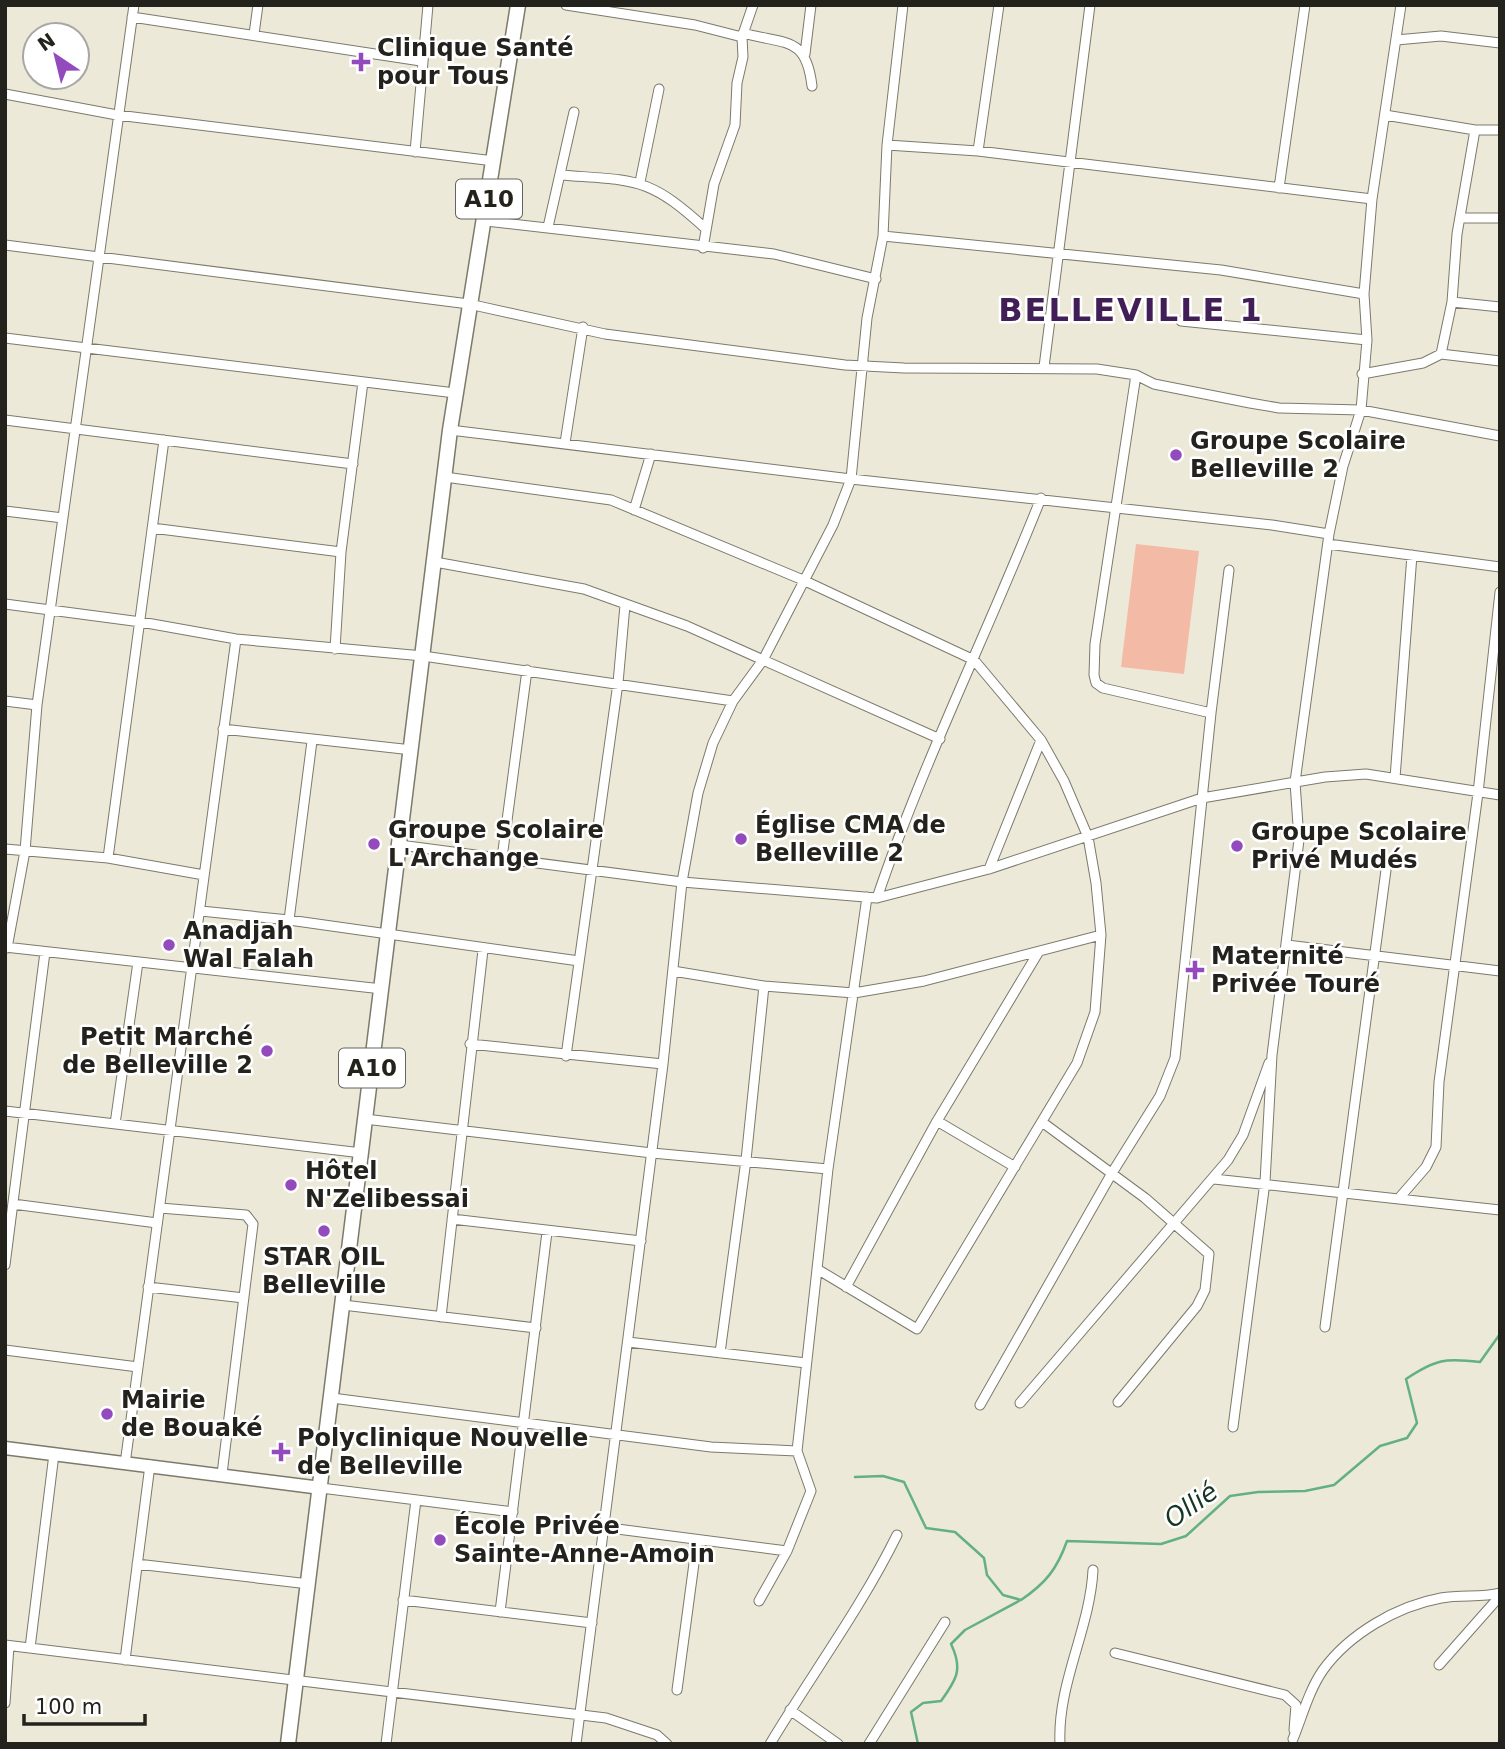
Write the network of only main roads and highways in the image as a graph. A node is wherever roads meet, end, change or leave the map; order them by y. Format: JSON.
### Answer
{"nodes":[{"id":1,"x":518,"y":5,"type":"edge"},
{"id":2,"x":288,"y":1744,"type":"edge"}],
"edges":[{"from":1,"to":2,"type":"main road","number":"A10"}]}
